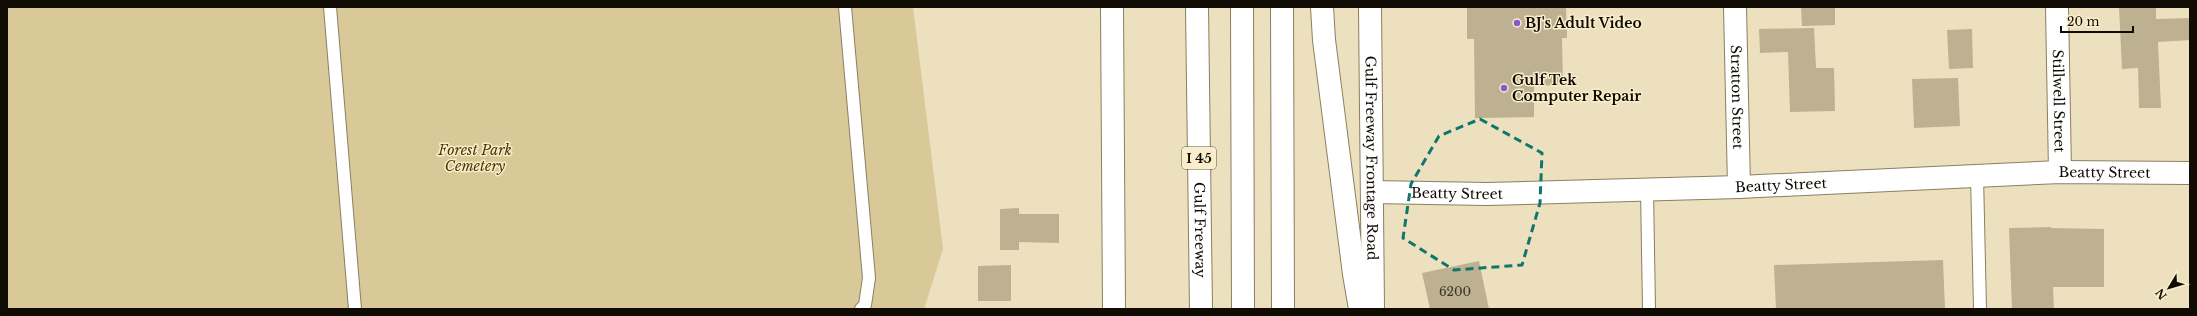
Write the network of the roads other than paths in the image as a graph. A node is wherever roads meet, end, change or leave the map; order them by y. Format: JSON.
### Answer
{"nodes":[{"id":1,"x":330,"y":7,"type":"edge"},
{"id":2,"x":845,"y":7,"type":"edge"},
{"id":3,"x":1112,"y":7,"type":"edge"},
{"id":4,"x":1197,"y":7,"type":"edge"},
{"id":5,"x":1242,"y":7,"type":"edge"},
{"id":6,"x":1282,"y":7,"type":"edge"},
{"id":7,"x":1322,"y":7,"type":"edge"},
{"id":8,"x":1370,"y":7,"type":"edge"},
{"id":9,"x":1735,"y":7,"type":"edge"},
{"id":10,"x":2057,"y":7,"type":"edge"},
{"id":11,"x":2060,"y":172,"type":"junction"},
{"id":12,"x":2190,"y":172,"type":"edge"},
{"id":13,"x":1977,"y":175,"type":"junction"},
{"id":14,"x":1739,"y":187,"type":"junction"},
{"id":15,"x":1647,"y":190,"type":"junction"},
{"id":16,"x":1372,"y":192,"type":"junction"},
{"id":17,"x":355,"y":309,"type":"edge"},
{"id":18,"x":861,"y":309,"type":"edge"},
{"id":19,"x":1114,"y":309,"type":"edge"},
{"id":20,"x":1201,"y":309,"type":"edge"},
{"id":21,"x":1243,"y":309,"type":"edge"},
{"id":22,"x":1283,"y":309,"type":"edge"},
{"id":23,"x":1360,"y":309,"type":"edge"},
{"id":24,"x":1373,"y":309,"type":"edge"},
{"id":25,"x":1649,"y":309,"type":"edge"},
{"id":26,"x":1980,"y":309,"type":"edge"}],
"edges":[{"from":1,"to":17,"type":"lane"},
{"from":2,"to":18,"type":"lane"},
{"from":3,"to":19,"type":"main road"},
{"from":4,"to":20,"type":"main road","name":"Gulf Freeway","number":"I 45"},
{"from":5,"to":21,"type":"main road"},
{"from":6,"to":22,"type":"main road"},
{"from":7,"to":23,"type":"main road"},
{"from":8,"to":16,"type":"main road","name":"Gulf Freeway Frontage Road"},
{"from":9,"to":14,"type":"main road","name":"Stratton Street"},
{"from":10,"to":11,"type":"main road","name":"Stillwell Street"},
{"from":11,"to":12,"type":"main road","name":"Beatty Street"},
{"from":11,"to":13,"type":"main road","name":"Beatty Street"},
{"from":13,"to":14,"type":"main road","name":"Beatty Street"},
{"from":13,"to":26,"type":"lane"},
{"from":14,"to":15,"type":"main road","name":"Beatty Street"},
{"from":15,"to":16,"type":"main road","name":"Beatty Street"},
{"from":15,"to":25,"type":"lane"},
{"from":16,"to":24,"type":"main road","name":"Gulf Freeway Frontage Road"}]}
